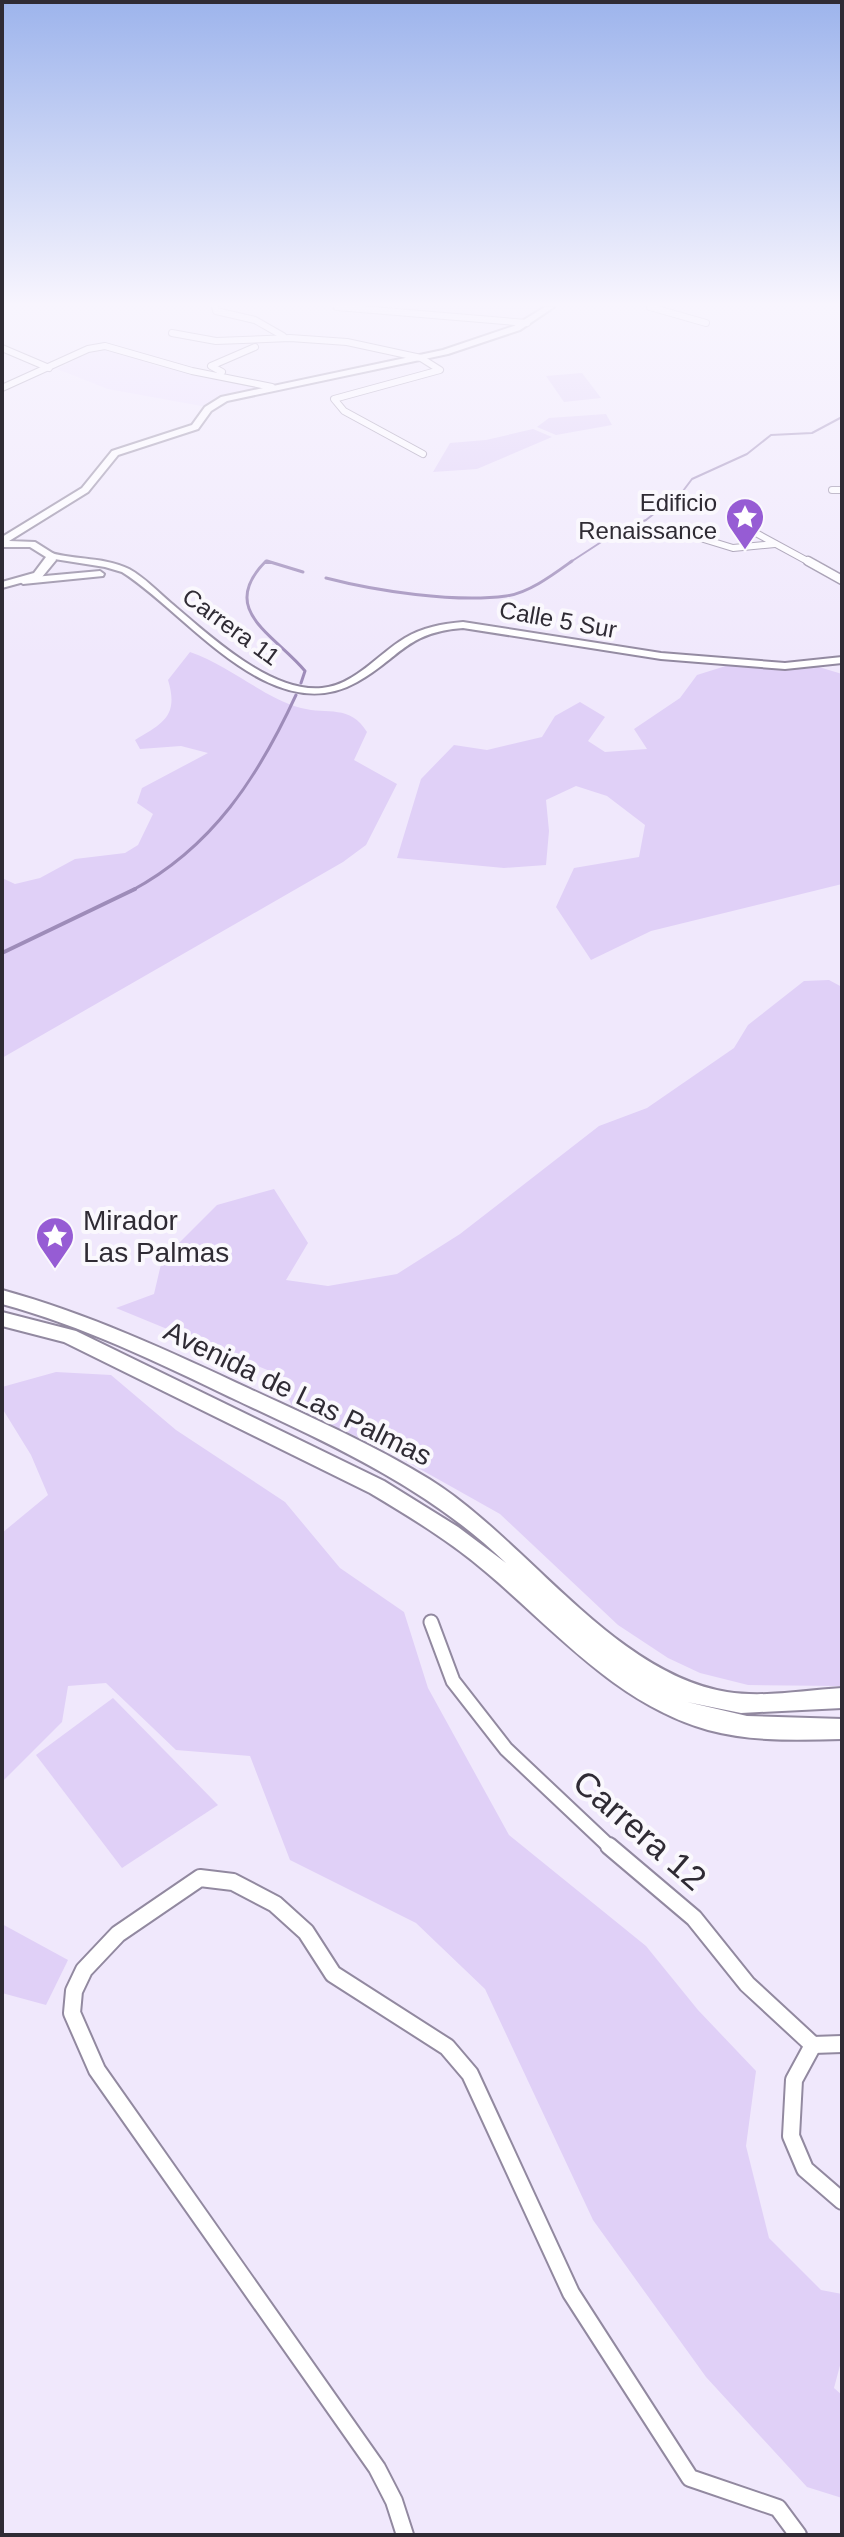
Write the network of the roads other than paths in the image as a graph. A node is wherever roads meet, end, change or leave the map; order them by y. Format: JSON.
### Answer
{"nodes":[{"id":1,"x":196,"y":425,"type":"edge"},
{"id":2,"x":370,"y":425,"type":"edge"},
{"id":3,"x":423,"y":454,"type":"dead end"},
{"id":4,"x":832,"y":490,"type":"dead end"},
{"id":5,"x":842,"y":490,"type":"edge"},
{"id":6,"x":64,"y":505,"type":"junction"},
{"id":7,"x":743,"y":526,"type":"dead end"},
{"id":8,"x":697,"y":537,"type":"dead end"},
{"id":9,"x":2,"y":542,"type":"edge"},
{"id":10,"x":775,"y":544,"type":"junction"},
{"id":11,"x":39,"y":547,"type":"junction"},
{"id":12,"x":51,"y":556,"type":"junction"},
{"id":13,"x":136,"y":578,"type":"junction"},
{"id":14,"x":842,"y":580,"type":"edge"},
{"id":15,"x":23,"y":581,"type":"junction"},
{"id":16,"x":2,"y":585,"type":"edge"},
{"id":17,"x":842,"y":660,"type":"edge"},
{"id":18,"x":310,"y":691,"type":"joint"},
{"id":19,"x":2,"y":1297,"type":"edge"},
{"id":20,"x":2,"y":1319,"type":"edge"},
{"id":21,"x":431,"y":1622,"type":"dead end"},
{"id":22,"x":842,"y":1698,"type":"edge"},
{"id":23,"x":842,"y":1729,"type":"edge"},
{"id":24,"x":842,"y":2044,"type":"edge"},
{"id":25,"x":813,"y":2045,"type":"junction"},
{"id":26,"x":842,"y":2201,"type":"edge"},
{"id":27,"x":405,"y":2535,"type":"edge"},
{"id":28,"x":798,"y":2535,"type":"edge"}],
"edges":[{"from":1,"to":6,"type":"main road"},
{"from":2,"to":3,"type":"street"},
{"from":4,"to":5,"type":"street"},
{"from":6,"to":9,"type":"main road"},
{"from":6,"to":11,"type":"main road"},
{"from":7,"to":10,"type":"street"},
{"from":8,"to":10,"type":"street"},
{"from":9,"to":11,"type":"main road"},
{"from":10,"to":14,"type":"street"},
{"from":11,"to":12,"type":"main road"},
{"from":12,"to":13,"type":"street","name":"Carrera 11"},
{"from":12,"to":15,"type":"main road"},
{"from":13,"to":15,"type":"street"},
{"from":13,"to":18,"type":"street","name":"Carrera 11"},
{"from":15,"to":16,"type":"main road"},
{"from":17,"to":18,"type":"street","name":"Calle 5 Sur"},
{"from":19,"to":22,"type":"main road","name":"Avenida de Las Palmas"},
{"from":20,"to":23,"type":"main road","name":"Avenida de Las Palmas"},
{"from":21,"to":25,"type":"street","name":"Carrera 12"},
{"from":24,"to":25,"type":"street"},
{"from":25,"to":26,"type":"street"},
{"from":27,"to":28,"type":"street"}]}
